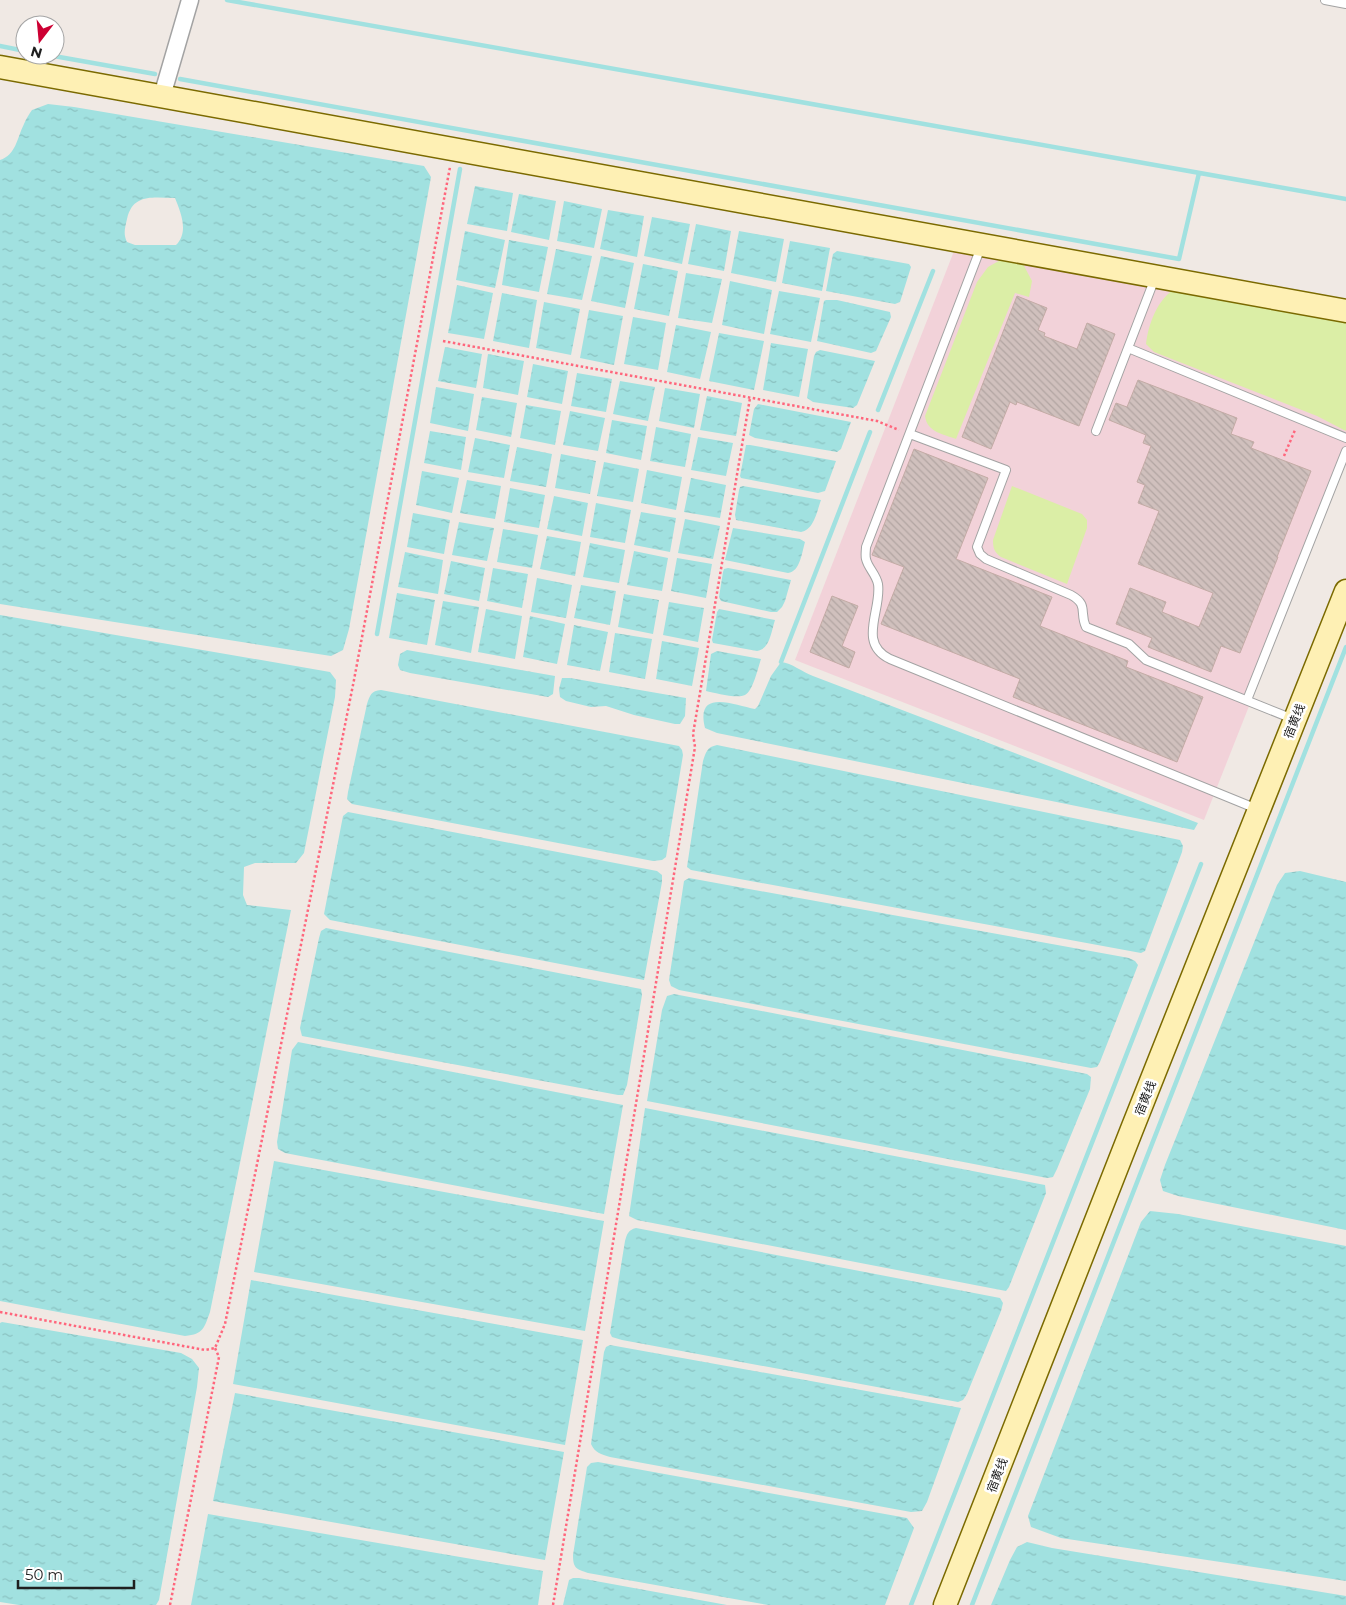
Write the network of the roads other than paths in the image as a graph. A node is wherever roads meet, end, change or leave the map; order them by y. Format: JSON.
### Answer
{"nodes":[{"id":1,"x":190,"y":0,"type":"edge"},
{"id":2,"x":1325,"y":0,"type":"edge"},
{"id":3,"x":1346,"y":4,"type":"edge"},
{"id":4,"x":0,"y":67,"type":"edge"},
{"id":5,"x":162,"y":96,"type":"junction"},
{"id":6,"x":982,"y":245,"type":"junction"},
{"id":7,"x":1155,"y":276,"type":"junction"},
{"id":8,"x":1346,"y":311,"type":"edge"},
{"id":9,"x":1128,"y":348,"type":"junction"},
{"id":10,"x":1096,"y":431,"type":"dead end"},
{"id":11,"x":910,"y":434,"type":"junction"},
{"id":12,"x":1346,"y":438,"type":"edge"},
{"id":13,"x":1346,"y":451,"type":"edge"},
{"id":14,"x":1346,"y":591,"type":"edge"},
{"id":15,"x":1247,"y":700,"type":"junction"},
{"id":16,"x":1295,"y":719,"type":"junction"},
{"id":17,"x":1259,"y":810,"type":"junction"},
{"id":18,"x":945,"y":1605,"type":"edge"}],
"edges":[{"from":1,"to":5,"type":"street"},
{"from":2,"to":3,"type":"lane"},
{"from":4,"to":5,"type":"street"},
{"from":5,"to":6,"type":"street"},
{"from":6,"to":7,"type":"street"},
{"from":6,"to":11,"type":"lane"},
{"from":7,"to":8,"type":"street"},
{"from":7,"to":9,"type":"lane"},
{"from":9,"to":10,"type":"lane"},
{"from":9,"to":12,"type":"lane"},
{"from":11,"to":15,"type":"lane"},
{"from":11,"to":17,"type":"lane"},
{"from":13,"to":15,"type":"lane"},
{"from":14,"to":16,"type":"street","name":"宿黄线"},
{"from":15,"to":16,"type":"lane"},
{"from":16,"to":17,"type":"street","name":"宿黄线"},
{"from":17,"to":18,"type":"street","name":"宿黄线"}]}
